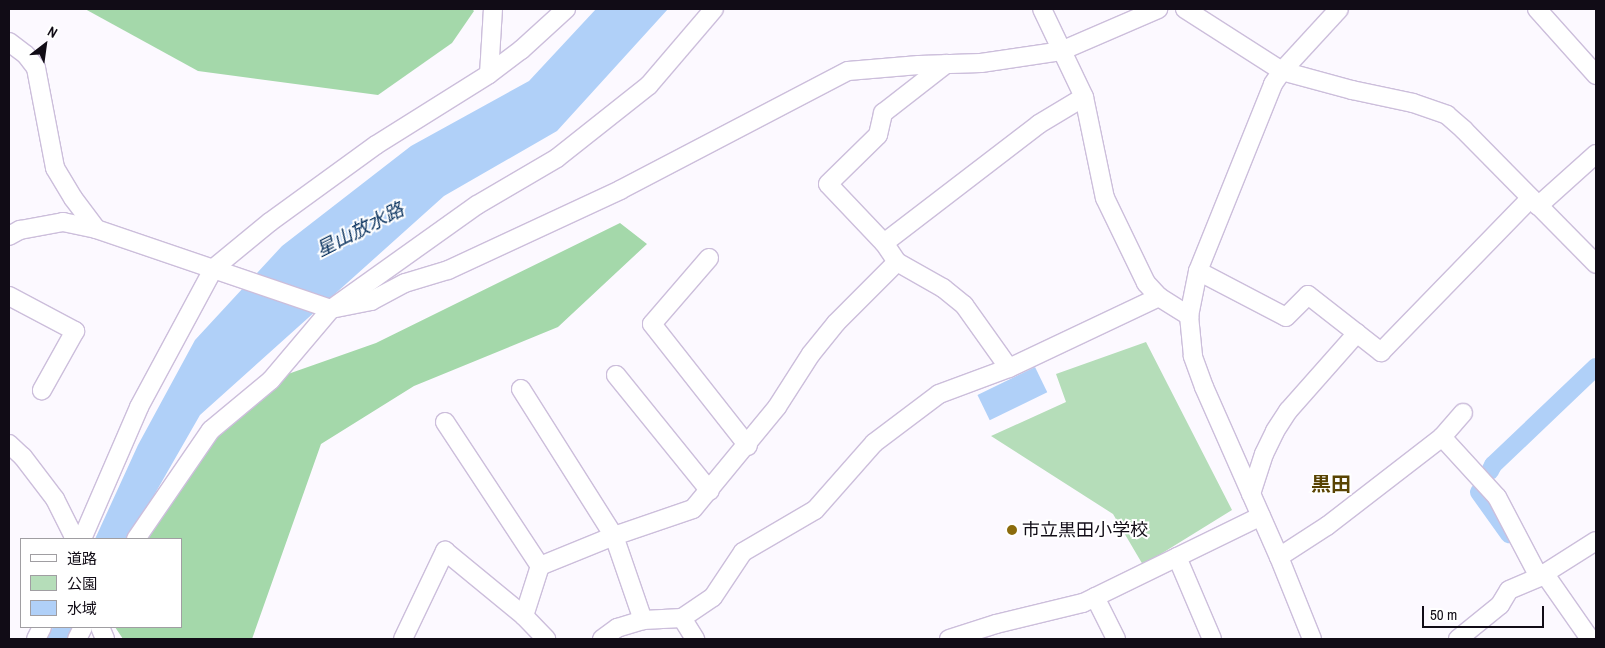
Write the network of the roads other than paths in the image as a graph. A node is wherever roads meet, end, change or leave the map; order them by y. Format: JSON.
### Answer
{"nodes":[{"id":1,"x":493,"y":9,"type":"edge"},
{"id":2,"x":566,"y":9,"type":"edge"},
{"id":3,"x":714,"y":9,"type":"edge"},
{"id":4,"x":1042,"y":9,"type":"edge"},
{"id":5,"x":1158,"y":9,"type":"edge"},
{"id":6,"x":1185,"y":9,"type":"edge"},
{"id":7,"x":1339,"y":9,"type":"edge"},
{"id":8,"x":1537,"y":9,"type":"edge"},
{"id":9,"x":9,"y":42,"type":"edge"},
{"id":10,"x":1061,"y":51,"type":"junction"},
{"id":11,"x":946,"y":64,"type":"junction"},
{"id":12,"x":1282,"y":71,"type":"junction"},
{"id":13,"x":489,"y":74,"type":"junction"},
{"id":14,"x":1596,"y":75,"type":"edge"},
{"id":15,"x":1084,"y":97,"type":"junction"},
{"id":16,"x":1596,"y":154,"type":"edge"},
{"id":17,"x":1534,"y":202,"type":"junction"},
{"id":18,"x":96,"y":229,"type":"junction"},
{"id":19,"x":9,"y":236,"type":"edge"},
{"id":20,"x":884,"y":243,"type":"junction"},
{"id":21,"x":709,"y":258,"type":"dead end"},
{"id":22,"x":897,"y":262,"type":"junction"},
{"id":23,"x":1596,"y":264,"type":"edge"},
{"id":24,"x":214,"y":268,"type":"junction"},
{"id":25,"x":1198,"y":271,"type":"junction"},
{"id":26,"x":9,"y":296,"type":"edge"},
{"id":27,"x":1159,"y":297,"type":"junction"},
{"id":28,"x":332,"y":309,"type":"junction"},
{"id":29,"x":1189,"y":316,"type":"junction"},
{"id":30,"x":1357,"y":333,"type":"junction"},
{"id":31,"x":1010,"y":368,"type":"junction"},
{"id":32,"x":616,"y":375,"type":"dead end"},
{"id":33,"x":521,"y":389,"type":"dead end"},
{"id":34,"x":42,"y":390,"type":"dead end"},
{"id":35,"x":1463,"y":413,"type":"dead end"},
{"id":36,"x":445,"y":422,"type":"dead end"},
{"id":37,"x":1442,"y":437,"type":"junction"},
{"id":38,"x":9,"y":444,"type":"edge"},
{"id":39,"x":748,"y":446,"type":"junction"},
{"id":40,"x":710,"y":491,"type":"junction"},
{"id":41,"x":1251,"y":494,"type":"junction"},
{"id":42,"x":1260,"y":516,"type":"junction"},
{"id":43,"x":614,"y":536,"type":"junction"},
{"id":44,"x":80,"y":538,"type":"edge"},
{"id":45,"x":82,"y":538,"type":"edge"},
{"id":46,"x":137,"y":538,"type":"edge"},
{"id":47,"x":1596,"y":541,"type":"edge"},
{"id":48,"x":1177,"y":557,"type":"junction"},
{"id":49,"x":1279,"y":557,"type":"junction"},
{"id":50,"x":540,"y":566,"type":"junction"},
{"id":51,"x":1541,"y":575,"type":"junction"},
{"id":52,"x":1095,"y":597,"type":"junction"},
{"id":53,"x":524,"y":616,"type":"junction"},
{"id":54,"x":682,"y":618,"type":"junction"},
{"id":55,"x":644,"y":620,"type":"junction"},
{"id":56,"x":82,"y":628,"type":"edge"},
{"id":57,"x":539,"y":636,"type":"edge"},
{"id":58,"x":1306,"y":636,"type":"edge"},
{"id":59,"x":76,"y":639,"type":"edge"},
{"id":60,"x":403,"y":639,"type":"edge"},
{"id":61,"x":602,"y":639,"type":"edge"},
{"id":62,"x":695,"y":639,"type":"edge"},
{"id":63,"x":949,"y":639,"type":"edge"},
{"id":64,"x":1116,"y":639,"type":"edge"},
{"id":65,"x":1212,"y":639,"type":"edge"},
{"id":66,"x":1458,"y":639,"type":"edge"},
{"id":67,"x":1590,"y":639,"type":"edge"}],
"edges":[{"from":1,"to":13,"type":"street"},
{"from":2,"to":13,"type":"street"},
{"from":3,"to":28,"type":"street"},
{"from":4,"to":10,"type":"street"},
{"from":5,"to":10,"type":"street"},
{"from":6,"to":12,"type":"street"},
{"from":7,"to":12,"type":"street"},
{"from":8,"to":14,"type":"street"},
{"from":9,"to":18,"type":"street"},
{"from":10,"to":11,"type":"street"},
{"from":10,"to":15,"type":"street"},
{"from":11,"to":20,"type":"street"},
{"from":11,"to":28,"type":"street"},
{"from":12,"to":17,"type":"street"},
{"from":12,"to":25,"type":"street"},
{"from":13,"to":24,"type":"street"},
{"from":15,"to":20,"type":"street"},
{"from":15,"to":27,"type":"street"},
{"from":16,"to":17,"type":"street"},
{"from":17,"to":23,"type":"street"},
{"from":17,"to":30,"type":"street"},
{"from":18,"to":19,"type":"street"},
{"from":18,"to":24,"type":"street"},
{"from":20,"to":22,"type":"street"},
{"from":21,"to":39,"type":"street"},
{"from":22,"to":31,"type":"street"},
{"from":22,"to":39,"type":"street"},
{"from":24,"to":28,"type":"street"},
{"from":24,"to":45,"type":"street"},
{"from":25,"to":29,"type":"street"},
{"from":25,"to":30,"type":"street"},
{"from":26,"to":34,"type":"street"},
{"from":27,"to":29,"type":"street"},
{"from":27,"to":31,"type":"street"},
{"from":28,"to":46,"type":"street"},
{"from":29,"to":41,"type":"street"},
{"from":30,"to":41,"type":"street"},
{"from":31,"to":54,"type":"street"},
{"from":32,"to":40,"type":"street"},
{"from":33,"to":43,"type":"street"},
{"from":35,"to":37,"type":"street"},
{"from":36,"to":50,"type":"street"},
{"from":37,"to":49,"type":"street"},
{"from":37,"to":51,"type":"street"},
{"from":38,"to":44,"type":"street"},
{"from":39,"to":40,"type":"street"},
{"from":40,"to":43,"type":"street"},
{"from":41,"to":42,"type":"street"},
{"from":42,"to":48,"type":"street"},
{"from":42,"to":49,"type":"street"},
{"from":43,"to":50,"type":"street"},
{"from":43,"to":55,"type":"street"},
{"from":47,"to":51,"type":"street"},
{"from":48,"to":52,"type":"street"},
{"from":48,"to":65,"type":"street"},
{"from":49,"to":58,"type":"street"},
{"from":50,"to":53,"type":"street"},
{"from":51,"to":66,"type":"street"},
{"from":51,"to":67,"type":"street"},
{"from":52,"to":63,"type":"street"},
{"from":52,"to":64,"type":"street"},
{"from":53,"to":57,"type":"street"},
{"from":53,"to":60,"type":"street"},
{"from":54,"to":55,"type":"street"},
{"from":54,"to":62,"type":"street"},
{"from":55,"to":61,"type":"street"},
{"from":56,"to":59,"type":"street"}]}
